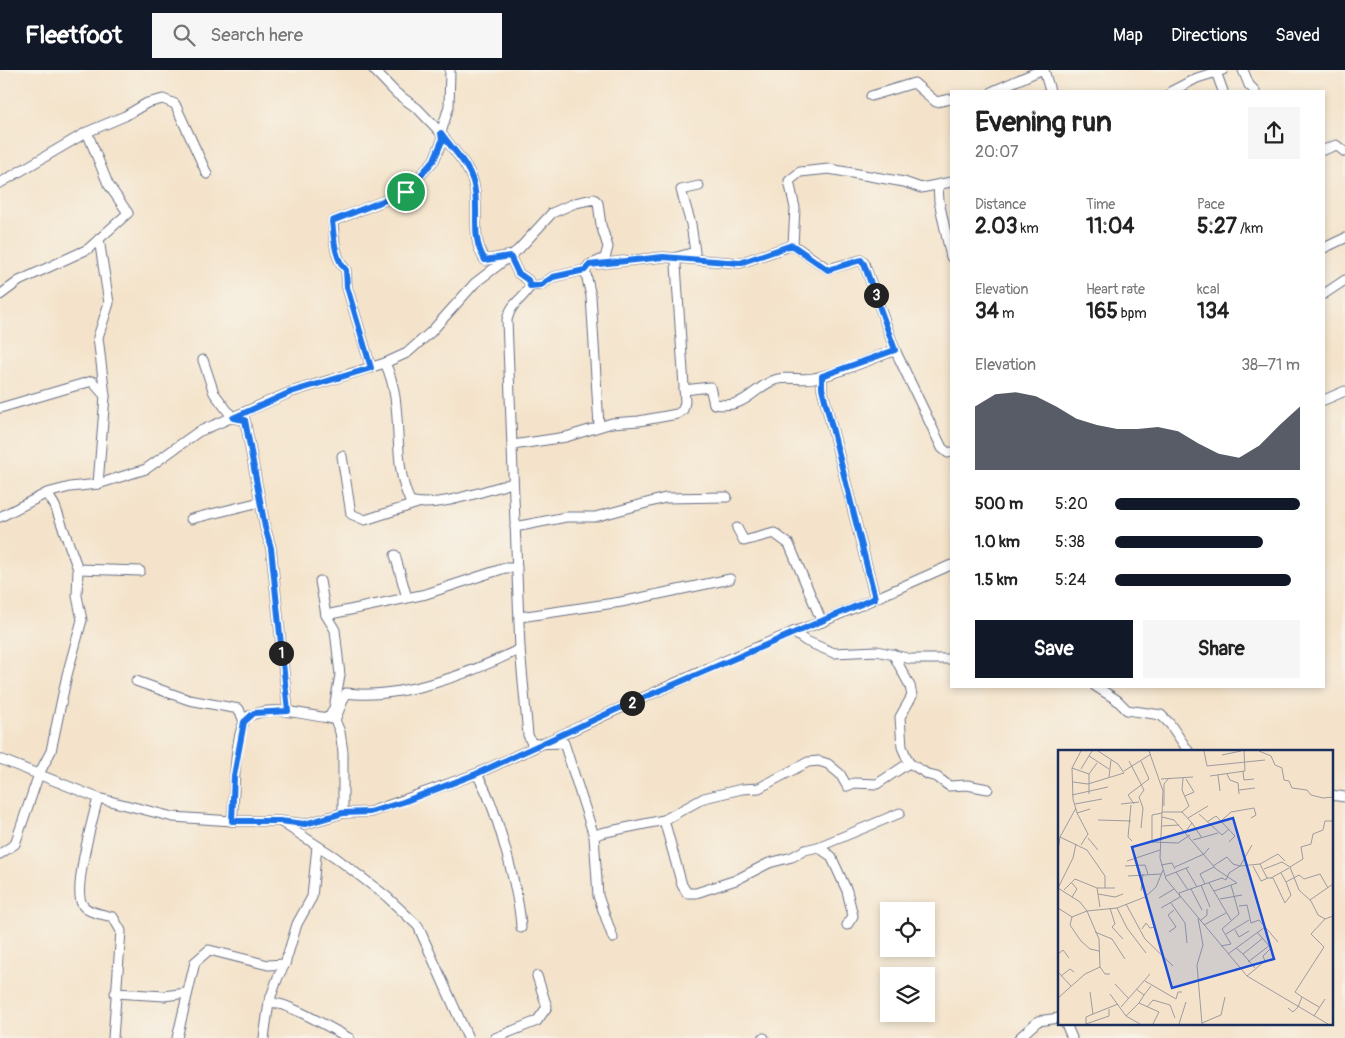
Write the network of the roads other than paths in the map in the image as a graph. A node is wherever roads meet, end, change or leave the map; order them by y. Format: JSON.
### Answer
{"nodes":[{"id":1,"x":374,"y":70,"type":"edge"},
{"id":2,"x":450,"y":70,"type":"edge"},
{"id":3,"x":1042,"y":70,"type":"edge"},
{"id":4,"x":1243,"y":70,"type":"edge"},
{"id":5,"x":1220,"y":71,"type":"edge"},
{"id":6,"x":995,"y":90,"type":"edge"},
{"id":7,"x":1050,"y":90,"type":"edge"},
{"id":8,"x":1174,"y":90,"type":"edge"},
{"id":9,"x":1223,"y":90,"type":"edge"},
{"id":10,"x":1254,"y":90,"type":"edge"},
{"id":11,"x":871,"y":96,"type":"dead end"},
{"id":12,"x":950,"y":98,"type":"edge"},
{"id":13,"x":87,"y":132,"type":"junction"},
{"id":14,"x":441,"y":133,"type":"junction"},
{"id":15,"x":1325,"y":150,"type":"edge"},
{"id":16,"x":1345,"y":152,"type":"edge"},
{"id":17,"x":207,"y":174,"type":"dead end"},
{"id":18,"x":950,"y":182,"type":"edge"},
{"id":19,"x":0,"y":183,"type":"edge"},
{"id":20,"x":938,"y":185,"type":"junction"},
{"id":21,"x":699,"y":186,"type":"dead end"},
{"id":22,"x":1345,"y":238,"type":"edge"},
{"id":23,"x":99,"y":239,"type":"junction"},
{"id":24,"x":792,"y":245,"type":"junction"},
{"id":25,"x":1325,"y":248,"type":"edge"},
{"id":26,"x":950,"y":251,"type":"edge"},
{"id":27,"x":510,"y":256,"type":"junction"},
{"id":28,"x":677,"y":257,"type":"junction"},
{"id":29,"x":587,"y":268,"type":"junction"},
{"id":30,"x":1345,"y":280,"type":"edge"},
{"id":31,"x":530,"y":286,"type":"junction"},
{"id":32,"x":1325,"y":293,"type":"edge"},
{"id":33,"x":0,"y":295,"type":"edge"},
{"id":34,"x":895,"y":350,"type":"junction"},
{"id":35,"x":203,"y":360,"type":"dead end"},
{"id":36,"x":385,"y":363,"type":"junction"},
{"id":37,"x":371,"y":368,"type":"junction"},
{"id":38,"x":822,"y":376,"type":"junction"},
{"id":39,"x":684,"y":390,"type":"junction"},
{"id":40,"x":1345,"y":391,"type":"edge"},
{"id":41,"x":105,"y":396,"type":"junction"},
{"id":42,"x":1325,"y":400,"type":"edge"},
{"id":43,"x":0,"y":408,"type":"edge"},
{"id":44,"x":233,"y":418,"type":"junction"},
{"id":45,"x":599,"y":426,"type":"junction"},
{"id":46,"x":513,"y":446,"type":"junction"},
{"id":47,"x":950,"y":452,"type":"edge"},
{"id":48,"x":342,"y":456,"type":"dead end"},
{"id":49,"x":513,"y":483,"type":"junction"},
{"id":50,"x":98,"y":484,"type":"junction"},
{"id":51,"x":47,"y":493,"type":"junction"},
{"id":52,"x":726,"y":497,"type":"dead end"},
{"id":53,"x":260,"y":502,"type":"junction"},
{"id":54,"x":418,"y":503,"type":"junction"},
{"id":55,"x":0,"y":517,"type":"edge"},
{"id":56,"x":191,"y":519,"type":"dead end"},
{"id":57,"x":515,"y":527,"type":"junction"},
{"id":58,"x":737,"y":528,"type":"dead end"},
{"id":59,"x":395,"y":555,"type":"dead end"},
{"id":60,"x":950,"y":565,"type":"edge"},
{"id":61,"x":517,"y":568,"type":"junction"},
{"id":62,"x":78,"y":569,"type":"junction"},
{"id":63,"x":140,"y":571,"type":"dead end"},
{"id":64,"x":730,"y":579,"type":"dead end"},
{"id":65,"x":320,"y":581,"type":"dead end"},
{"id":66,"x":407,"y":598,"type":"junction"},
{"id":67,"x":875,"y":598,"type":"junction"},
{"id":68,"x":326,"y":615,"type":"junction"},
{"id":69,"x":520,"y":617,"type":"junction"},
{"id":70,"x":822,"y":622,"type":"junction"},
{"id":71,"x":793,"y":632,"type":"junction"},
{"id":72,"x":520,"y":649,"type":"junction"},
{"id":73,"x":893,"y":654,"type":"junction"},
{"id":74,"x":950,"y":658,"type":"edge"},
{"id":75,"x":136,"y":682,"type":"dead end"},
{"id":76,"x":1098,"y":688,"type":"edge"},
{"id":77,"x":239,"y":709,"type":"junction"},
{"id":78,"x":288,"y":711,"type":"junction"},
{"id":79,"x":254,"y":713,"type":"junction"},
{"id":80,"x":332,"y":719,"type":"junction"},
{"id":81,"x":244,"y":722,"type":"junction"},
{"id":82,"x":540,"y":745,"type":"junction"},
{"id":83,"x":1188,"y":750,"type":"edge"},
{"id":84,"x":0,"y":759,"type":"edge"},
{"id":85,"x":909,"y":763,"type":"junction"},
{"id":86,"x":38,"y":774,"type":"junction"},
{"id":87,"x":476,"y":774,"type":"junction"},
{"id":88,"x":988,"y":789,"type":"dead end"},
{"id":89,"x":1332,"y":795,"type":"edge"},
{"id":90,"x":1345,"y":797,"type":"edge"},
{"id":91,"x":98,"y":798,"type":"junction"},
{"id":92,"x":343,"y":813,"type":"junction"},
{"id":93,"x":900,"y":813,"type":"dead end"},
{"id":94,"x":664,"y":820,"type":"junction"},
{"id":95,"x":232,"y":821,"type":"junction"},
{"id":96,"x":280,"y":821,"type":"junction"},
{"id":97,"x":594,"y":836,"type":"junction"},
{"id":98,"x":317,"y":846,"type":"junction"},
{"id":99,"x":818,"y":847,"type":"junction"},
{"id":100,"x":0,"y":854,"type":"edge"},
{"id":101,"x":847,"y":925,"type":"dead end"},
{"id":102,"x":521,"y":928,"type":"dead end"},
{"id":103,"x":613,"y":938,"type":"dead end"},
{"id":104,"x":285,"y":964,"type":"junction"},
{"id":105,"x":268,"y":965,"type":"junction"},
{"id":106,"x":278,"y":976,"type":"junction"},
{"id":107,"x":537,"y":976,"type":"dead end"},
{"id":108,"x":116,"y":993,"type":"junction"},
{"id":109,"x":186,"y":993,"type":"junction"},
{"id":110,"x":270,"y":1002,"type":"junction"},
{"id":111,"x":1058,"y":1018,"type":"edge"},
{"id":112,"x":1067,"y":1026,"type":"edge"},
{"id":113,"x":113,"y":1038,"type":"edge"},
{"id":114,"x":177,"y":1038,"type":"edge"},
{"id":115,"x":264,"y":1038,"type":"edge"},
{"id":116,"x":349,"y":1038,"type":"edge"},
{"id":117,"x":468,"y":1038,"type":"edge"},
{"id":118,"x":496,"y":1038,"type":"edge"},
{"id":119,"x":1019,"y":1038,"type":"edge"},
{"id":120,"x":1072,"y":1038,"type":"edge"}],
"edges":[{"from":1,"to":14,"type":"street"},
{"from":2,"to":14,"type":"street"},
{"from":3,"to":6,"type":"street"},
{"from":3,"to":7,"type":"street"},
{"from":4,"to":10,"type":"street"},
{"from":5,"to":8,"type":"street"},
{"from":5,"to":9,"type":"street"},
{"from":11,"to":12,"type":"street"},
{"from":13,"to":17,"type":"street"},
{"from":13,"to":19,"type":"street"},
{"from":13,"to":23,"type":"street"},
{"from":14,"to":27,"type":"street"},
{"from":14,"to":37,"type":"street"},
{"from":15,"to":16,"type":"street"},
{"from":18,"to":20,"type":"street"},
{"from":20,"to":24,"type":"street"},
{"from":20,"to":26,"type":"street"},
{"from":21,"to":28,"type":"street"},
{"from":22,"to":25,"type":"street"},
{"from":23,"to":33,"type":"street"},
{"from":23,"to":41,"type":"street"},
{"from":24,"to":28,"type":"street"},
{"from":24,"to":34,"type":"street"},
{"from":27,"to":29,"type":"street"},
{"from":27,"to":31,"type":"street"},
{"from":27,"to":36,"type":"street"},
{"from":28,"to":29,"type":"street"},
{"from":28,"to":39,"type":"street"},
{"from":29,"to":31,"type":"street"},
{"from":29,"to":45,"type":"street"},
{"from":30,"to":32,"type":"street"},
{"from":31,"to":46,"type":"street"},
{"from":34,"to":38,"type":"street"},
{"from":34,"to":47,"type":"street"},
{"from":35,"to":44,"type":"street"},
{"from":36,"to":37,"type":"street"},
{"from":36,"to":54,"type":"street"},
{"from":37,"to":44,"type":"street"},
{"from":38,"to":39,"type":"street"},
{"from":38,"to":67,"type":"street"},
{"from":39,"to":45,"type":"street"},
{"from":40,"to":42,"type":"street"},
{"from":41,"to":43,"type":"street"},
{"from":41,"to":50,"type":"street"},
{"from":44,"to":50,"type":"street"},
{"from":44,"to":53,"type":"street"},
{"from":45,"to":46,"type":"street"},
{"from":46,"to":49,"type":"street"},
{"from":48,"to":54,"type":"street"},
{"from":49,"to":54,"type":"street"},
{"from":49,"to":57,"type":"street"},
{"from":50,"to":51,"type":"street"},
{"from":51,"to":55,"type":"street"},
{"from":51,"to":62,"type":"street"},
{"from":52,"to":57,"type":"street"},
{"from":53,"to":56,"type":"street"},
{"from":53,"to":78,"type":"street"},
{"from":57,"to":61,"type":"street"},
{"from":58,"to":70,"type":"street"},
{"from":59,"to":66,"type":"street"},
{"from":60,"to":67,"type":"street"},
{"from":61,"to":66,"type":"street"},
{"from":61,"to":69,"type":"street"},
{"from":62,"to":63,"type":"street"},
{"from":62,"to":86,"type":"street"},
{"from":64,"to":69,"type":"street"},
{"from":65,"to":68,"type":"street"},
{"from":66,"to":68,"type":"street"},
{"from":67,"to":70,"type":"street"},
{"from":68,"to":80,"type":"street"},
{"from":69,"to":72,"type":"street"},
{"from":70,"to":71,"type":"street"},
{"from":71,"to":73,"type":"street"},
{"from":71,"to":82,"type":"street"},
{"from":72,"to":80,"type":"street"},
{"from":72,"to":82,"type":"street"},
{"from":73,"to":74,"type":"street"},
{"from":73,"to":85,"type":"street"},
{"from":75,"to":77,"type":"street"},
{"from":76,"to":83,"type":"street"},
{"from":77,"to":79,"type":"street"},
{"from":77,"to":81,"type":"street"},
{"from":78,"to":79,"type":"street"},
{"from":78,"to":80,"type":"street"},
{"from":79,"to":81,"type":"street"},
{"from":80,"to":92,"type":"street"},
{"from":81,"to":95,"type":"street"},
{"from":82,"to":87,"type":"street"},
{"from":82,"to":97,"type":"street"},
{"from":84,"to":86,"type":"street"},
{"from":85,"to":88,"type":"street"},
{"from":85,"to":94,"type":"street"},
{"from":86,"to":91,"type":"street"},
{"from":86,"to":100,"type":"street"},
{"from":87,"to":92,"type":"street"},
{"from":87,"to":102,"type":"street"},
{"from":89,"to":90,"type":"street"},
{"from":91,"to":95,"type":"street"},
{"from":91,"to":108,"type":"street"},
{"from":92,"to":96,"type":"street"},
{"from":93,"to":99,"type":"street"},
{"from":94,"to":97,"type":"street"},
{"from":94,"to":99,"type":"street"},
{"from":95,"to":96,"type":"street"},
{"from":96,"to":98,"type":"street"},
{"from":97,"to":103,"type":"street"},
{"from":98,"to":104,"type":"street"},
{"from":98,"to":117,"type":"street"},
{"from":99,"to":101,"type":"street"},
{"from":104,"to":105,"type":"street"},
{"from":104,"to":106,"type":"street"},
{"from":105,"to":106,"type":"street"},
{"from":105,"to":109,"type":"street"},
{"from":106,"to":110,"type":"street"},
{"from":107,"to":118,"type":"street"},
{"from":108,"to":109,"type":"street"},
{"from":108,"to":113,"type":"street"},
{"from":109,"to":114,"type":"street"},
{"from":110,"to":115,"type":"street"},
{"from":110,"to":116,"type":"street"},
{"from":111,"to":119,"type":"street"},
{"from":112,"to":120,"type":"street"}]}
